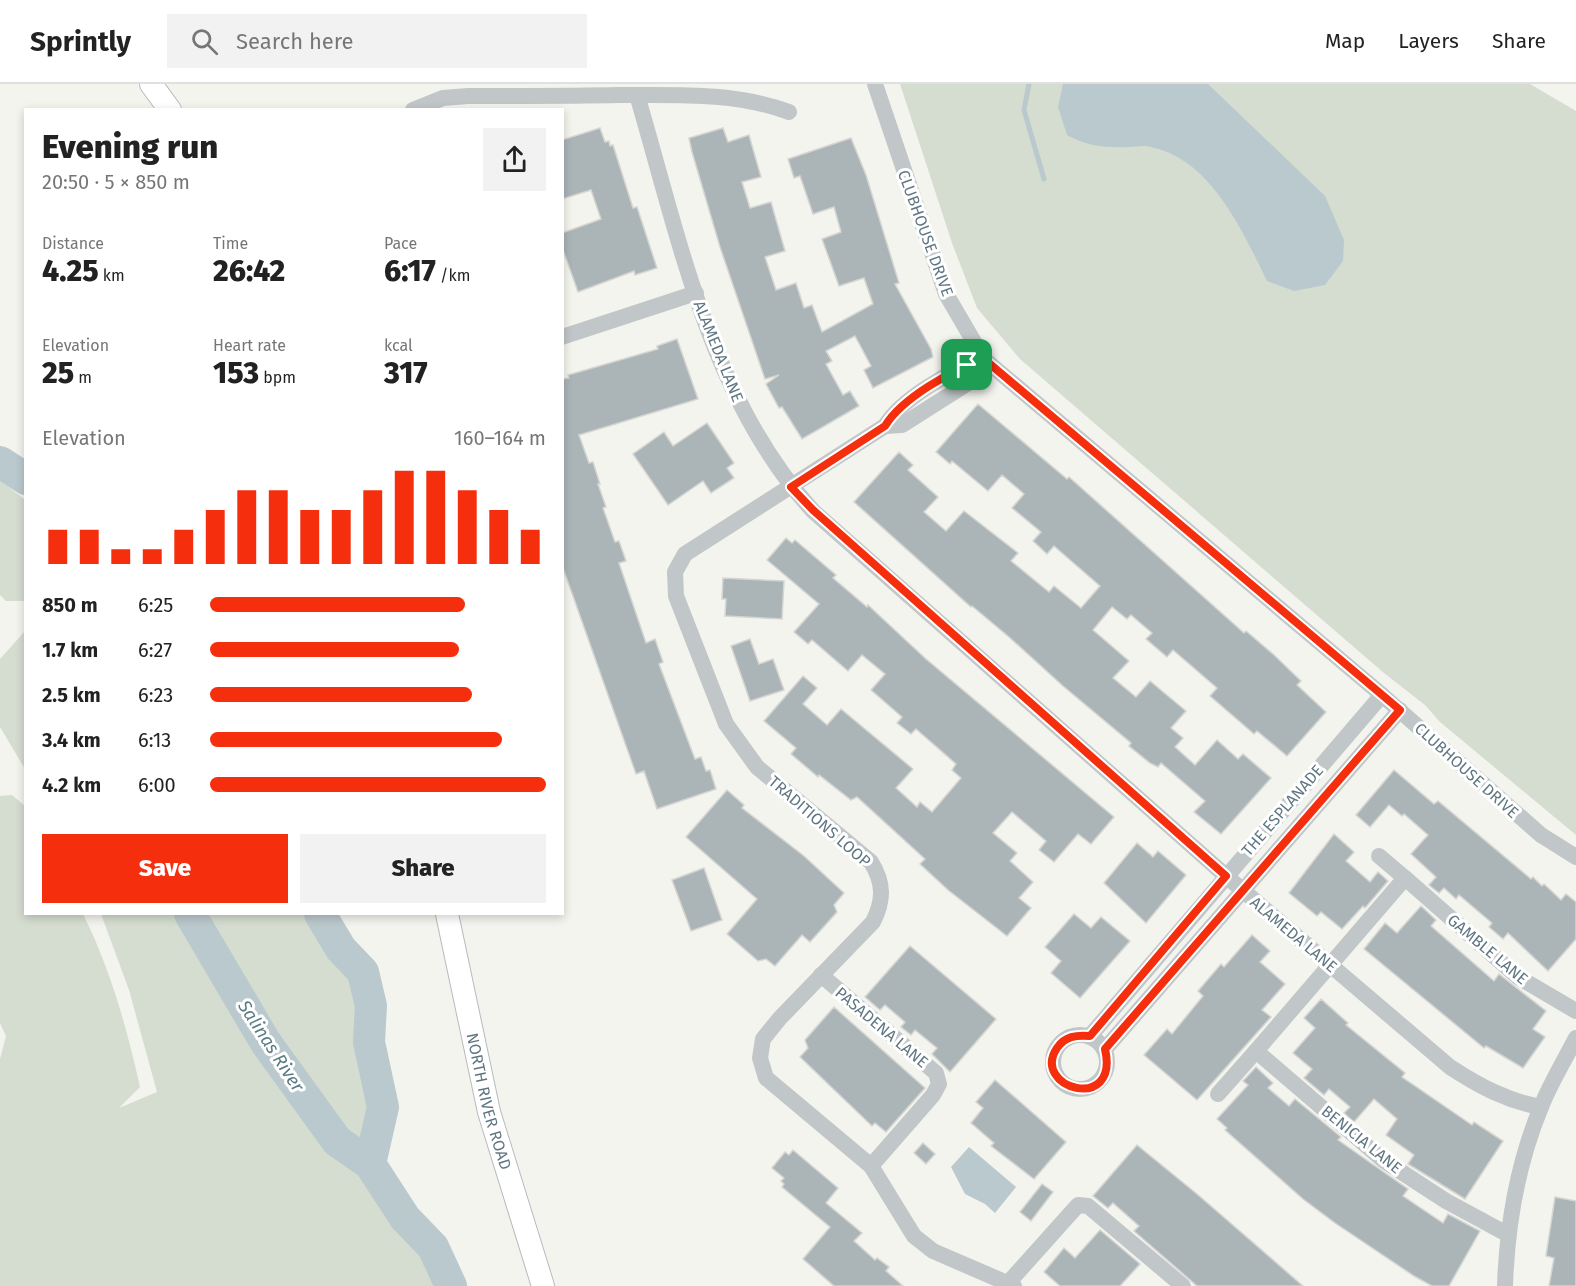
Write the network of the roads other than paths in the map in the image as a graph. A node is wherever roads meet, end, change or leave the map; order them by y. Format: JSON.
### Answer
{"nodes":[{"id":1,"x":150,"y":84,"type":"edge"},
{"id":2,"x":875,"y":84,"type":"edge"},
{"id":3,"x":637,"y":95,"type":"junction"},
{"id":4,"x":168,"y":108,"type":"edge"},
{"id":5,"x":418,"y":108,"type":"edge"},
{"id":6,"x":789,"y":112,"type":"dead end"},
{"id":7,"x":696,"y":293,"type":"junction"},
{"id":8,"x":564,"y":336,"type":"edge"},
{"id":9,"x":984,"y":359,"type":"junction"},
{"id":10,"x":791,"y":487,"type":"junction"},
{"id":11,"x":1382,"y":695,"type":"junction"},
{"id":12,"x":1400,"y":710,"type":"junction"},
{"id":13,"x":1338,"y":745,"type":"junction"},
{"id":14,"x":1357,"y":761,"type":"junction"},
{"id":15,"x":1379,"y":856,"type":"dead end"},
{"id":16,"x":1576,"y":857,"type":"edge"},
{"id":17,"x":1226,"y":876,"type":"junction"},
{"id":18,"x":1405,"y":878,"type":"junction"},
{"id":19,"x":1242,"y":890,"type":"junction"},
{"id":20,"x":447,"y":915,"type":"edge"},
{"id":21,"x":1332,"y":965,"type":"junction"},
{"id":22,"x":821,"y":975,"type":"junction"},
{"id":23,"x":1576,"y":1011,"type":"edge"},
{"id":24,"x":1090,"y":1036,"type":"junction"},
{"id":25,"x":1576,"y":1038,"type":"edge"},
{"id":26,"x":1105,"y":1049,"type":"junction"},
{"id":27,"x":1256,"y":1051,"type":"junction"},
{"id":28,"x":1218,"y":1094,"type":"dead end"},
{"id":29,"x":1541,"y":1107,"type":"junction"},
{"id":30,"x":871,"y":1166,"type":"junction"},
{"id":31,"x":1507,"y":1234,"type":"junction"},
{"id":32,"x":1012,"y":1284,"type":"edge"},
{"id":33,"x":543,"y":1286,"type":"edge"},
{"id":34,"x":1183,"y":1286,"type":"edge"},
{"id":35,"x":1505,"y":1286,"type":"edge"}],
"edges":[{"from":1,"to":4,"type":"main road"},
{"from":2,"to":9,"type":"street","name":"CLUBHOUSE DRIVE"},
{"from":3,"to":5,"type":"street"},
{"from":3,"to":6,"type":"street"},
{"from":3,"to":7,"type":"street","name":"ALAMEDA LANE"},
{"from":7,"to":8,"type":"street"},
{"from":7,"to":10,"type":"street","name":"ALAMEDA LANE"},
{"from":9,"to":10,"type":"street","name":"TRADITIONS LOOP"},
{"from":9,"to":11,"type":"street","name":"CLUBHOUSE DRIVE"},
{"from":10,"to":17,"type":"street","name":"ALAMEDA LANE"},
{"from":10,"to":22,"type":"street","name":"TRADITIONS LOOP"},
{"from":11,"to":12,"type":"street","name":"CLUBHOUSE DRIVE"},
{"from":11,"to":13,"type":"street","name":"THE ESPLANADE"},
{"from":12,"to":14,"type":"street","name":"THE ESPLANADE"},
{"from":12,"to":16,"type":"street","name":"CLUBHOUSE DRIVE"},
{"from":13,"to":14,"type":"street"},
{"from":13,"to":17,"type":"street","name":"THE ESPLANADE"},
{"from":14,"to":19,"type":"street","name":"THE ESPLANADE"},
{"from":15,"to":18,"type":"street","name":"GAMBLE LANE"},
{"from":17,"to":19,"type":"street","name":"ALAMEDA LANE"},
{"from":17,"to":24,"type":"street","name":"THE ESPLANADE"},
{"from":18,"to":21,"type":"street"},
{"from":18,"to":23,"type":"street","name":"GAMBLE LANE"},
{"from":19,"to":21,"type":"street","name":"ALAMEDA LANE"},
{"from":19,"to":26,"type":"street","name":"THE ESPLANADE"},
{"from":20,"to":33,"type":"main road","name":"NORTH RIVER ROAD"},
{"from":21,"to":27,"type":"street"},
{"from":21,"to":29,"type":"street","name":"ALAMEDA LANE"},
{"from":22,"to":30,"type":"street","name":"TRADITIONS LOOP"},
{"from":22,"to":30,"type":"street","name":"PASADENA LANE"},
{"from":24,"to":26,"type":"street"},
{"from":24,"to":26,"type":"street"},
{"from":25,"to":29,"type":"street"},
{"from":27,"to":28,"type":"street"},
{"from":27,"to":31,"type":"street","name":"BENICIA LANE"},
{"from":29,"to":31,"type":"street"},
{"from":30,"to":32,"type":"street","name":"TRADITIONS LOOP"},
{"from":31,"to":35,"type":"street"},
{"from":32,"to":34,"type":"street"}]}
